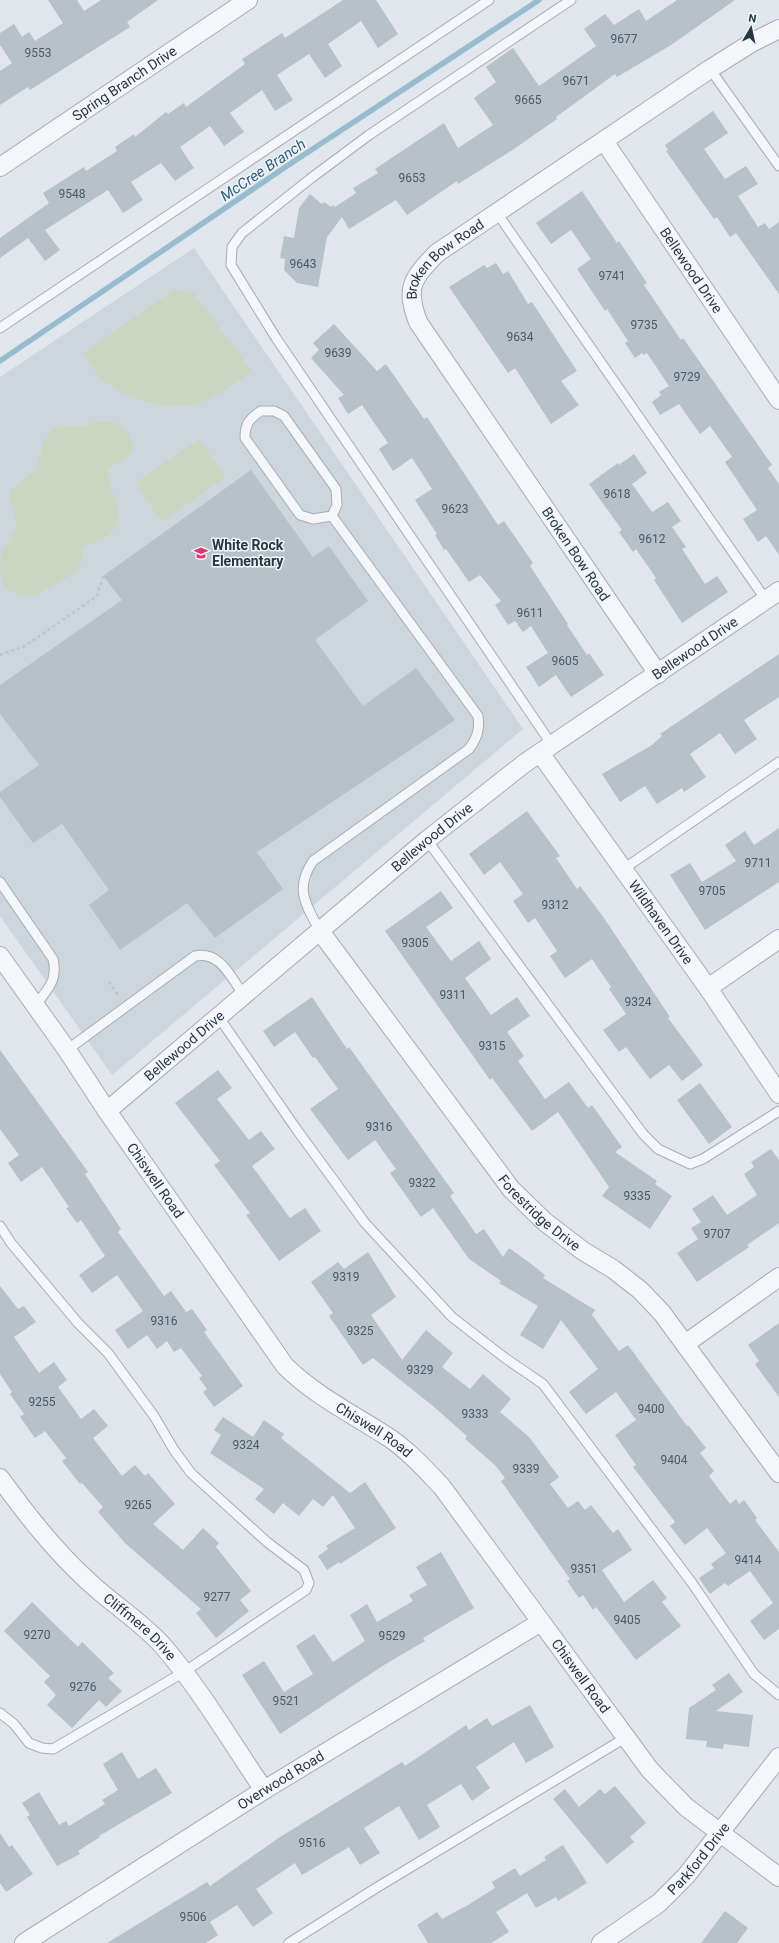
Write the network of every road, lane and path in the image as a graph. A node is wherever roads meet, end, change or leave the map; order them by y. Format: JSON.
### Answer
{"nodes":[{"id":1,"x":248,"y":0,"type":"edge"},
{"id":2,"x":490,"y":0,"type":"edge"},
{"id":3,"x":571,"y":0,"type":"edge"},
{"id":4,"x":779,"y":29,"type":"edge"},
{"id":5,"x":710,"y":69,"type":"junction"},
{"id":6,"x":604,"y":141,"type":"junction"},
{"id":7,"x":779,"y":166,"type":"edge"},
{"id":8,"x":0,"y":167,"type":"edge"},
{"id":9,"x":497,"y":213,"type":"junction"},
{"id":10,"x":0,"y":328,"type":"edge"},
{"id":11,"x":779,"y":400,"type":"edge"},
{"id":12,"x":332,"y":516,"type":"junction"},
{"id":13,"x":103,"y":576,"type":"dead end"},
{"id":14,"x":773,"y":595,"type":"edge"},
{"id":15,"x":0,"y":655,"type":"edge"},
{"id":16,"x":658,"y":674,"type":"junction"},
{"id":17,"x":546,"y":749,"type":"junction"},
{"id":18,"x":779,"y":762,"type":"edge"},
{"id":19,"x":427,"y":840,"type":"junction"},
{"id":20,"x":622,"y":870,"type":"junction"},
{"id":21,"x":0,"y":882,"type":"edge"},
{"id":22,"x":320,"y":931,"type":"junction"},
{"id":23,"x":779,"y":939,"type":"edge"},
{"id":24,"x":0,"y":956,"type":"edge"},
{"id":25,"x":708,"y":988,"type":"junction"},
{"id":26,"x":244,"y":994,"type":"junction"},
{"id":27,"x":36,"y":1005,"type":"junction"},
{"id":28,"x":218,"y":1016,"type":"junction"},
{"id":29,"x":67,"y":1050,"type":"junction"},
{"id":30,"x":779,"y":1094,"type":"edge"},
{"id":31,"x":107,"y":1111,"type":"junction"},
{"id":32,"x":779,"y":1111,"type":"edge"},
{"id":33,"x":0,"y":1226,"type":"edge"},
{"id":34,"x":779,"y":1277,"type":"edge"},
{"id":35,"x":685,"y":1344,"type":"junction"},
{"id":36,"x":779,"y":1473,"type":"edge"},
{"id":37,"x":0,"y":1478,"type":"edge"},
{"id":38,"x":541,"y":1622,"type":"junction"},
{"id":39,"x":184,"y":1672,"type":"junction"},
{"id":40,"x":779,"y":1695,"type":"edge"},
{"id":41,"x":0,"y":1713,"type":"edge"},
{"id":42,"x":625,"y":1738,"type":"junction"},
{"id":43,"x":779,"y":1757,"type":"edge"},
{"id":44,"x":264,"y":1790,"type":"junction"},
{"id":45,"x":720,"y":1834,"type":"junction"},
{"id":46,"x":779,"y":1877,"type":"edge"},
{"id":47,"x":24,"y":1943,"type":"edge"},
{"id":48,"x":289,"y":1943,"type":"edge"},
{"id":49,"x":601,"y":1943,"type":"edge"}],
"edges":[{"from":1,"to":8,"type":"street","name":"Spring Branch Drive"},
{"from":2,"to":10,"type":"lane"},
{"from":3,"to":17,"type":"lane"},
{"from":4,"to":5,"type":"street","name":"Broken Bow Road"},
{"from":5,"to":6,"type":"street","name":"Broken Bow Road"},
{"from":5,"to":7,"type":"lane"},
{"from":6,"to":9,"type":"street","name":"Broken Bow Road"},
{"from":6,"to":11,"type":"street","name":"Bellewood Drive"},
{"from":9,"to":14,"type":"lane"},
{"from":9,"to":16,"type":"street","name":"Broken Bow Road"},
{"from":12,"to":12,"type":"lane"},
{"from":12,"to":22,"type":"lane"},
{"from":13,"to":15,"type":"path"},
{"from":14,"to":16,"type":"street","name":"Bellewood Drive"},
{"from":16,"to":17,"type":"street","name":"Bellewood Drive"},
{"from":17,"to":19,"type":"street","name":"Bellewood Drive"},
{"from":17,"to":20,"type":"street","name":"Wildhaven Drive"},
{"from":18,"to":20,"type":"lane"},
{"from":19,"to":22,"type":"street","name":"Bellewood Drive"},
{"from":19,"to":32,"type":"lane"},
{"from":20,"to":25,"type":"street","name":"Wildhaven Drive"},
{"from":21,"to":27,"type":"lane"},
{"from":22,"to":26,"type":"street","name":"Bellewood Drive"},
{"from":22,"to":35,"type":"street","name":"Forestridge Drive"},
{"from":23,"to":25,"type":"street"},
{"from":24,"to":27,"type":"street","name":"Chiswell Road"},
{"from":25,"to":30,"type":"street","name":"Wildhaven Drive"},
{"from":26,"to":28,"type":"street","name":"Bellewood Drive"},
{"from":26,"to":29,"type":"lane"},
{"from":27,"to":29,"type":"street","name":"Chiswell Road"},
{"from":28,"to":31,"type":"street","name":"Bellewood Drive"},
{"from":28,"to":40,"type":"lane"},
{"from":29,"to":31,"type":"street","name":"Chiswell Road"},
{"from":31,"to":38,"type":"street","name":"Chiswell Road"},
{"from":33,"to":39,"type":"lane"},
{"from":34,"to":35,"type":"street"},
{"from":35,"to":36,"type":"street","name":"Forestridge Drive"},
{"from":37,"to":39,"type":"street","name":"Cliffmere Drive"},
{"from":38,"to":42,"type":"street","name":"Chiswell Road"},
{"from":38,"to":44,"type":"street","name":"Overwood Road"},
{"from":39,"to":41,"type":"lane"},
{"from":39,"to":44,"type":"street","name":"Cliffmere Drive"},
{"from":42,"to":45,"type":"street","name":"Chiswell Road"},
{"from":42,"to":48,"type":"lane"},
{"from":43,"to":45,"type":"street","name":"Parkford Drive"},
{"from":44,"to":47,"type":"street","name":"Overwood Road"},
{"from":45,"to":46,"type":"street","name":"Chiswell Road"},
{"from":45,"to":49,"type":"street","name":"Parkford Drive"}]}
